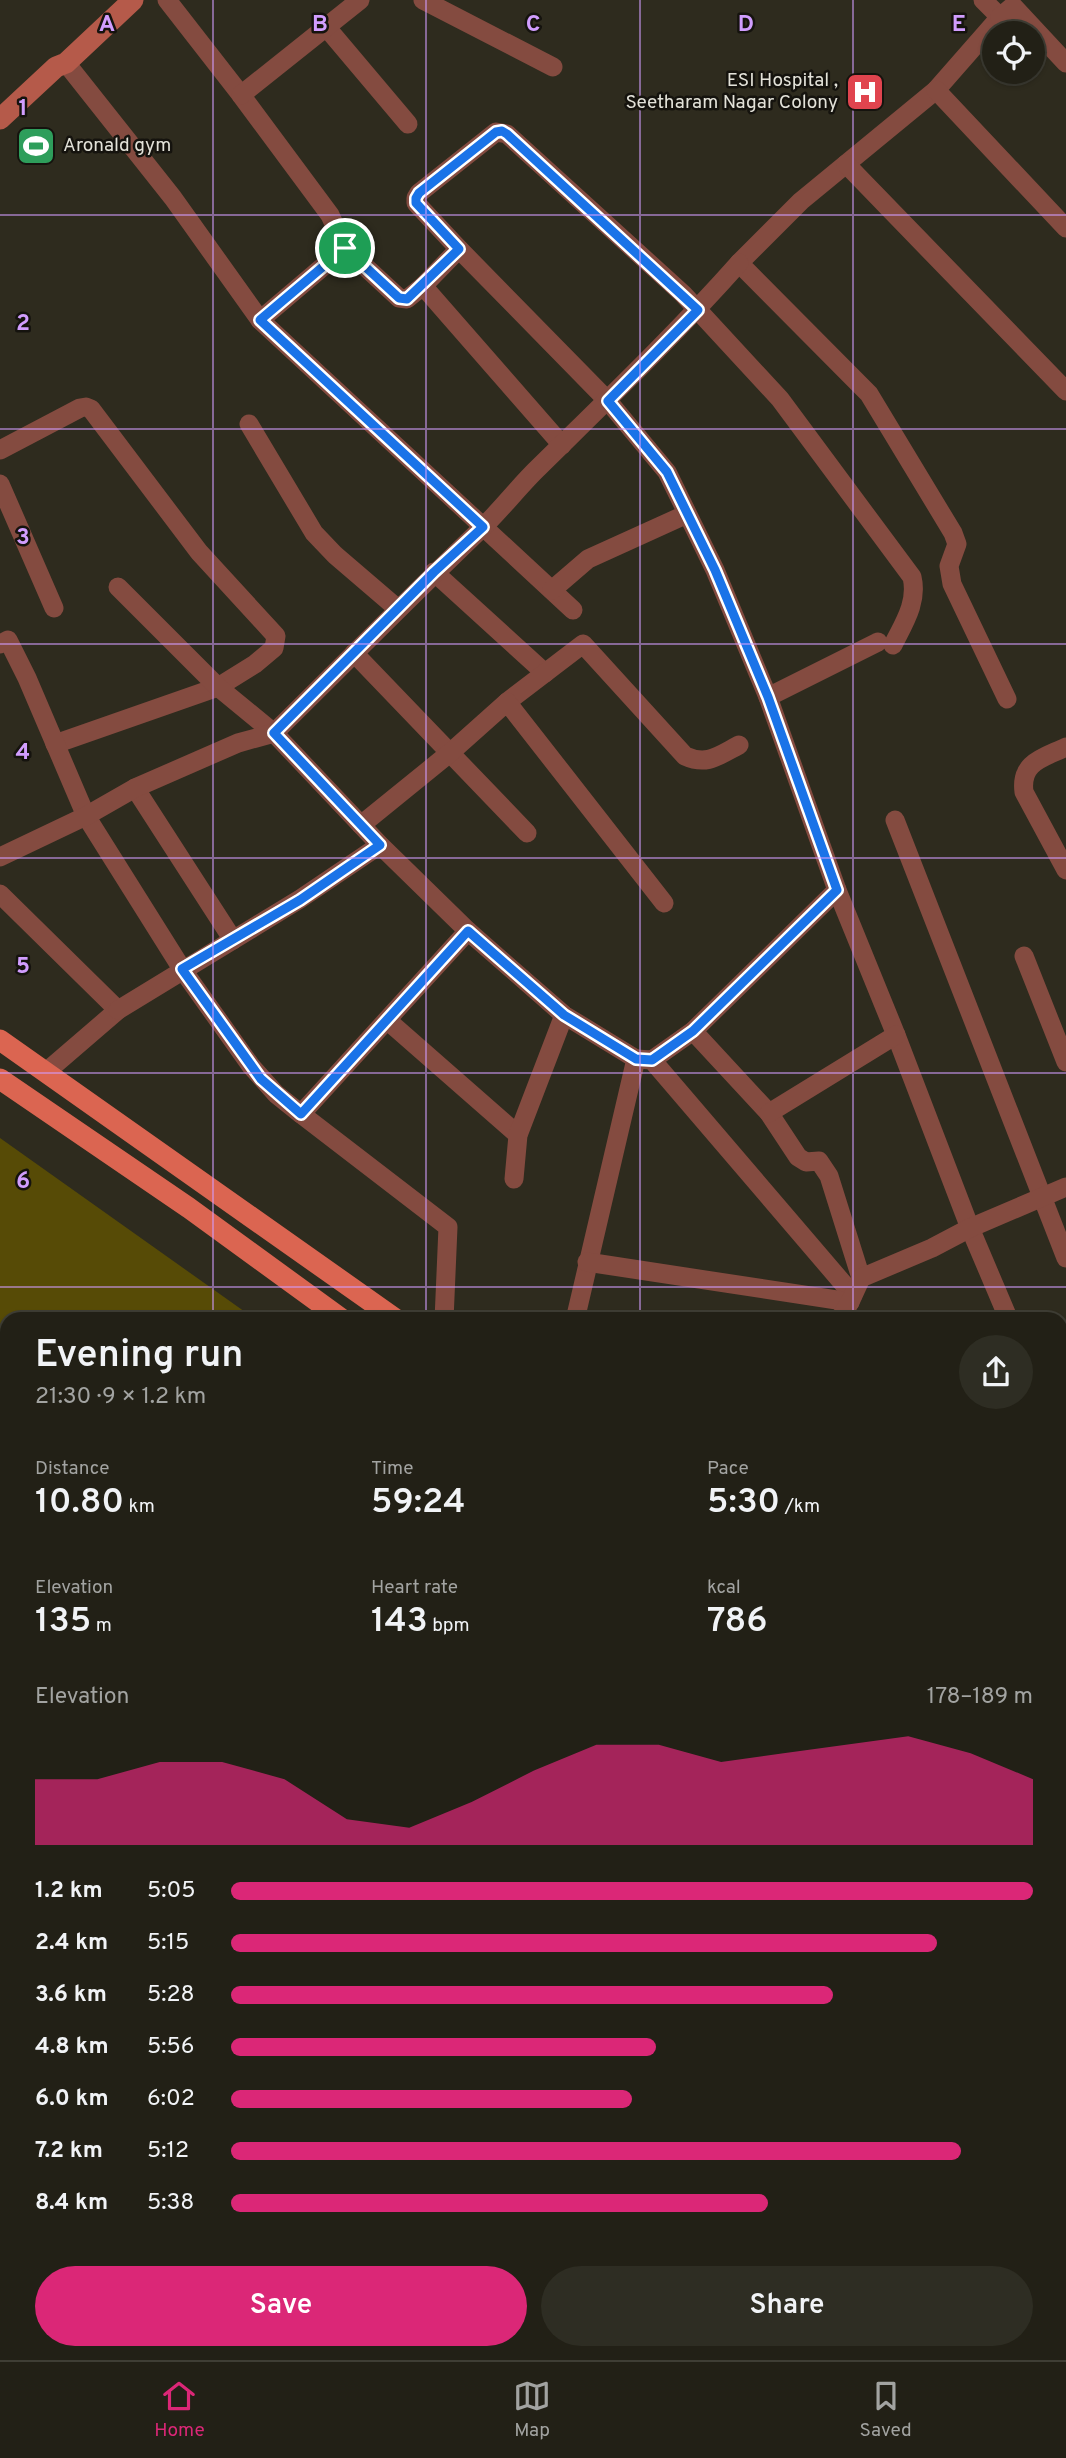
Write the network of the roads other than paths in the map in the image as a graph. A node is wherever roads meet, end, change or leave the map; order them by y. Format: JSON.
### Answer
{"nodes":[{"id":1,"x":133,"y":0,"type":"edge"},
{"id":2,"x":167,"y":0,"type":"edge"},
{"id":3,"x":360,"y":0,"type":"edge"},
{"id":4,"x":422,"y":0,"type":"edge"},
{"id":5,"x":983,"y":0,"type":"edge"},
{"id":6,"x":1011,"y":8,"type":"edge"},
{"id":7,"x":327,"y":28,"type":"junction"},
{"id":8,"x":66,"y":63,"type":"junction"},
{"id":9,"x":1066,"y":63,"type":"edge"},
{"id":10,"x":553,"y":67,"type":"dead end"},
{"id":11,"x":936,"y":90,"type":"junction"},
{"id":12,"x":241,"y":95,"type":"junction"},
{"id":13,"x":2,"y":111,"type":"edge"},
{"id":14,"x":408,"y":124,"type":"dead end"},
{"id":15,"x":846,"y":164,"type":"junction"},
{"id":16,"x":1066,"y":228,"type":"edge"},
{"id":17,"x":345,"y":248,"type":"junction"},
{"id":18,"x":459,"y":249,"type":"junction"},
{"id":19,"x":739,"y":263,"type":"junction"},
{"id":20,"x":423,"y":286,"type":"junction"},
{"id":21,"x":698,"y":310,"type":"junction"},
{"id":22,"x":260,"y":320,"type":"junction"},
{"id":23,"x":1066,"y":391,"type":"edge"},
{"id":24,"x":608,"y":401,"type":"junction"},
{"id":25,"x":249,"y":424,"type":"dead end"},
{"id":26,"x":562,"y":445,"type":"junction"},
{"id":27,"x":0,"y":450,"type":"edge"},
{"id":28,"x":0,"y":484,"type":"edge"},
{"id":29,"x":687,"y":514,"type":"junction"},
{"id":30,"x":483,"y":527,"type":"junction"},
{"id":31,"x":434,"y":572,"type":"junction"},
{"id":32,"x":117,"y":587,"type":"dead end"},
{"id":33,"x":552,"y":590,"type":"junction"},
{"id":34,"x":54,"y":608,"type":"dead end"},
{"id":35,"x":398,"y":609,"type":"junction"},
{"id":36,"x":573,"y":610,"type":"dead end"},
{"id":37,"x":0,"y":644,"type":"edge"},
{"id":38,"x":354,"y":653,"type":"junction"},
{"id":39,"x":545,"y":673,"type":"junction"},
{"id":40,"x":218,"y":687,"type":"junction"},
{"id":41,"x":768,"y":697,"type":"junction"},
{"id":42,"x":1007,"y":699,"type":"dead end"},
{"id":43,"x":508,"y":702,"type":"junction"},
{"id":44,"x":274,"y":733,"type":"junction"},
{"id":45,"x":55,"y":744,"type":"junction"},
{"id":46,"x":739,"y":745,"type":"dead end"},
{"id":47,"x":1066,"y":747,"type":"edge"},
{"id":48,"x":451,"y":752,"type":"junction"},
{"id":49,"x":135,"y":788,"type":"junction"},
{"id":50,"x":86,"y":816,"type":"junction"},
{"id":51,"x":895,"y":820,"type":"dead end"},
{"id":52,"x":362,"y":825,"type":"junction"},
{"id":53,"x":527,"y":833,"type":"dead end"},
{"id":54,"x":380,"y":845,"type":"junction"},
{"id":55,"x":0,"y":858,"type":"edge"},
{"id":56,"x":1066,"y":870,"type":"edge"},
{"id":57,"x":837,"y":890,"type":"junction"},
{"id":58,"x":0,"y":894,"type":"edge"},
{"id":59,"x":664,"y":904,"type":"dead end"},
{"id":60,"x":468,"y":931,"type":"junction"},
{"id":61,"x":233,"y":940,"type":"junction"},
{"id":62,"x":1024,"y":956,"type":"dead end"},
{"id":63,"x":182,"y":969,"type":"junction"},
{"id":64,"x":118,"y":1010,"type":"junction"},
{"id":65,"x":564,"y":1015,"type":"junction"},
{"id":66,"x":387,"y":1020,"type":"junction"},
{"id":67,"x":693,"y":1031,"type":"junction"},
{"id":68,"x":896,"y":1035,"type":"junction"},
{"id":69,"x":0,"y":1040,"type":"edge"},
{"id":70,"x":644,"y":1060,"type":"junction"},
{"id":71,"x":1066,"y":1062,"type":"edge"},
{"id":72,"x":46,"y":1072,"type":"junction"},
{"id":73,"x":0,"y":1079,"type":"edge"},
{"id":74,"x":769,"y":1113,"type":"junction"},
{"id":75,"x":301,"y":1114,"type":"junction"},
{"id":76,"x":518,"y":1135,"type":"junction"},
{"id":77,"x":514,"y":1179,"type":"dead end"},
{"id":78,"x":1066,"y":1186,"type":"edge"},
{"id":79,"x":1043,"y":1198,"type":"junction"},
{"id":80,"x":970,"y":1228,"type":"junction"},
{"id":81,"x":1066,"y":1258,"type":"edge"},
{"id":82,"x":587,"y":1262,"type":"junction"},
{"id":83,"x":855,"y":1292,"type":"junction"},
{"id":84,"x":332,"y":1312,"type":"edge"},
{"id":85,"x":386,"y":1312,"type":"edge"},
{"id":86,"x":444,"y":1312,"type":"edge"},
{"id":87,"x":577,"y":1312,"type":"edge"},
{"id":88,"x":843,"y":1312,"type":"edge"},
{"id":89,"x":1006,"y":1312,"type":"edge"}],
"edges":[{"from":1,"to":8,"type":"street"},
{"from":2,"to":12,"type":"street"},
{"from":3,"to":7,"type":"street"},
{"from":4,"to":10,"type":"street"},
{"from":5,"to":6,"type":"street"},
{"from":6,"to":9,"type":"street"},
{"from":6,"to":11,"type":"street"},
{"from":7,"to":12,"type":"street"},
{"from":7,"to":14,"type":"street"},
{"from":8,"to":13,"type":"street"},
{"from":8,"to":22,"type":"street"},
{"from":11,"to":15,"type":"street"},
{"from":11,"to":16,"type":"street"},
{"from":12,"to":17,"type":"street"},
{"from":15,"to":19,"type":"street"},
{"from":15,"to":23,"type":"street"},
{"from":17,"to":20,"type":"street"},
{"from":17,"to":22,"type":"street"},
{"from":18,"to":20,"type":"street"},
{"from":18,"to":21,"type":"street"},
{"from":18,"to":24,"type":"street"},
{"from":19,"to":21,"type":"street"},
{"from":19,"to":42,"type":"street"},
{"from":20,"to":26,"type":"street"},
{"from":21,"to":24,"type":"street"},
{"from":21,"to":41,"type":"street"},
{"from":22,"to":30,"type":"street"},
{"from":24,"to":26,"type":"street"},
{"from":24,"to":29,"type":"street"},
{"from":25,"to":35,"type":"street"},
{"from":26,"to":30,"type":"street"},
{"from":27,"to":40,"type":"street"},
{"from":28,"to":34,"type":"street"},
{"from":29,"to":33,"type":"street"},
{"from":29,"to":41,"type":"street"},
{"from":30,"to":31,"type":"street"},
{"from":30,"to":33,"type":"street"},
{"from":31,"to":35,"type":"street"},
{"from":31,"to":39,"type":"street"},
{"from":32,"to":40,"type":"street"},
{"from":33,"to":36,"type":"street"},
{"from":35,"to":38,"type":"street"},
{"from":37,"to":45,"type":"street"},
{"from":38,"to":44,"type":"street"},
{"from":38,"to":48,"type":"street"},
{"from":39,"to":43,"type":"street"},
{"from":39,"to":46,"type":"street"},
{"from":40,"to":44,"type":"street"},
{"from":40,"to":45,"type":"street"},
{"from":41,"to":57,"type":"street"},
{"from":43,"to":48,"type":"street"},
{"from":43,"to":59,"type":"street"},
{"from":44,"to":49,"type":"street"},
{"from":44,"to":52,"type":"street"},
{"from":45,"to":50,"type":"street"},
{"from":47,"to":56,"type":"street"},
{"from":48,"to":52,"type":"street"},
{"from":48,"to":53,"type":"street"},
{"from":49,"to":50,"type":"street"},
{"from":49,"to":61,"type":"street"},
{"from":50,"to":55,"type":"street"},
{"from":50,"to":63,"type":"street"},
{"from":51,"to":79,"type":"street"},
{"from":52,"to":54,"type":"street"},
{"from":54,"to":60,"type":"street"},
{"from":54,"to":61,"type":"street"},
{"from":57,"to":67,"type":"street"},
{"from":57,"to":68,"type":"street"},
{"from":58,"to":64,"type":"street"},
{"from":60,"to":65,"type":"street"},
{"from":60,"to":66,"type":"street"},
{"from":61,"to":63,"type":"street"},
{"from":62,"to":71,"type":"street"},
{"from":63,"to":64,"type":"street"},
{"from":63,"to":75,"type":"street"},
{"from":64,"to":72,"type":"street"},
{"from":65,"to":70,"type":"street"},
{"from":65,"to":76,"type":"street"},
{"from":66,"to":75,"type":"street"},
{"from":66,"to":76,"type":"street"},
{"from":67,"to":70,"type":"street"},
{"from":67,"to":74,"type":"street"},
{"from":68,"to":74,"type":"street"},
{"from":68,"to":80,"type":"street"},
{"from":69,"to":72,"type":"main road"},
{"from":70,"to":82,"type":"street"},
{"from":70,"to":83,"type":"street"},
{"from":72,"to":85,"type":"main road"},
{"from":73,"to":84,"type":"main road"},
{"from":74,"to":83,"type":"street"},
{"from":75,"to":86,"type":"street"},
{"from":76,"to":77,"type":"street"},
{"from":78,"to":79,"type":"street"},
{"from":79,"to":80,"type":"street"},
{"from":79,"to":81,"type":"street"},
{"from":80,"to":83,"type":"street"},
{"from":80,"to":89,"type":"street"},
{"from":82,"to":83,"type":"street"},
{"from":82,"to":87,"type":"street"},
{"from":83,"to":88,"type":"street"}]}
